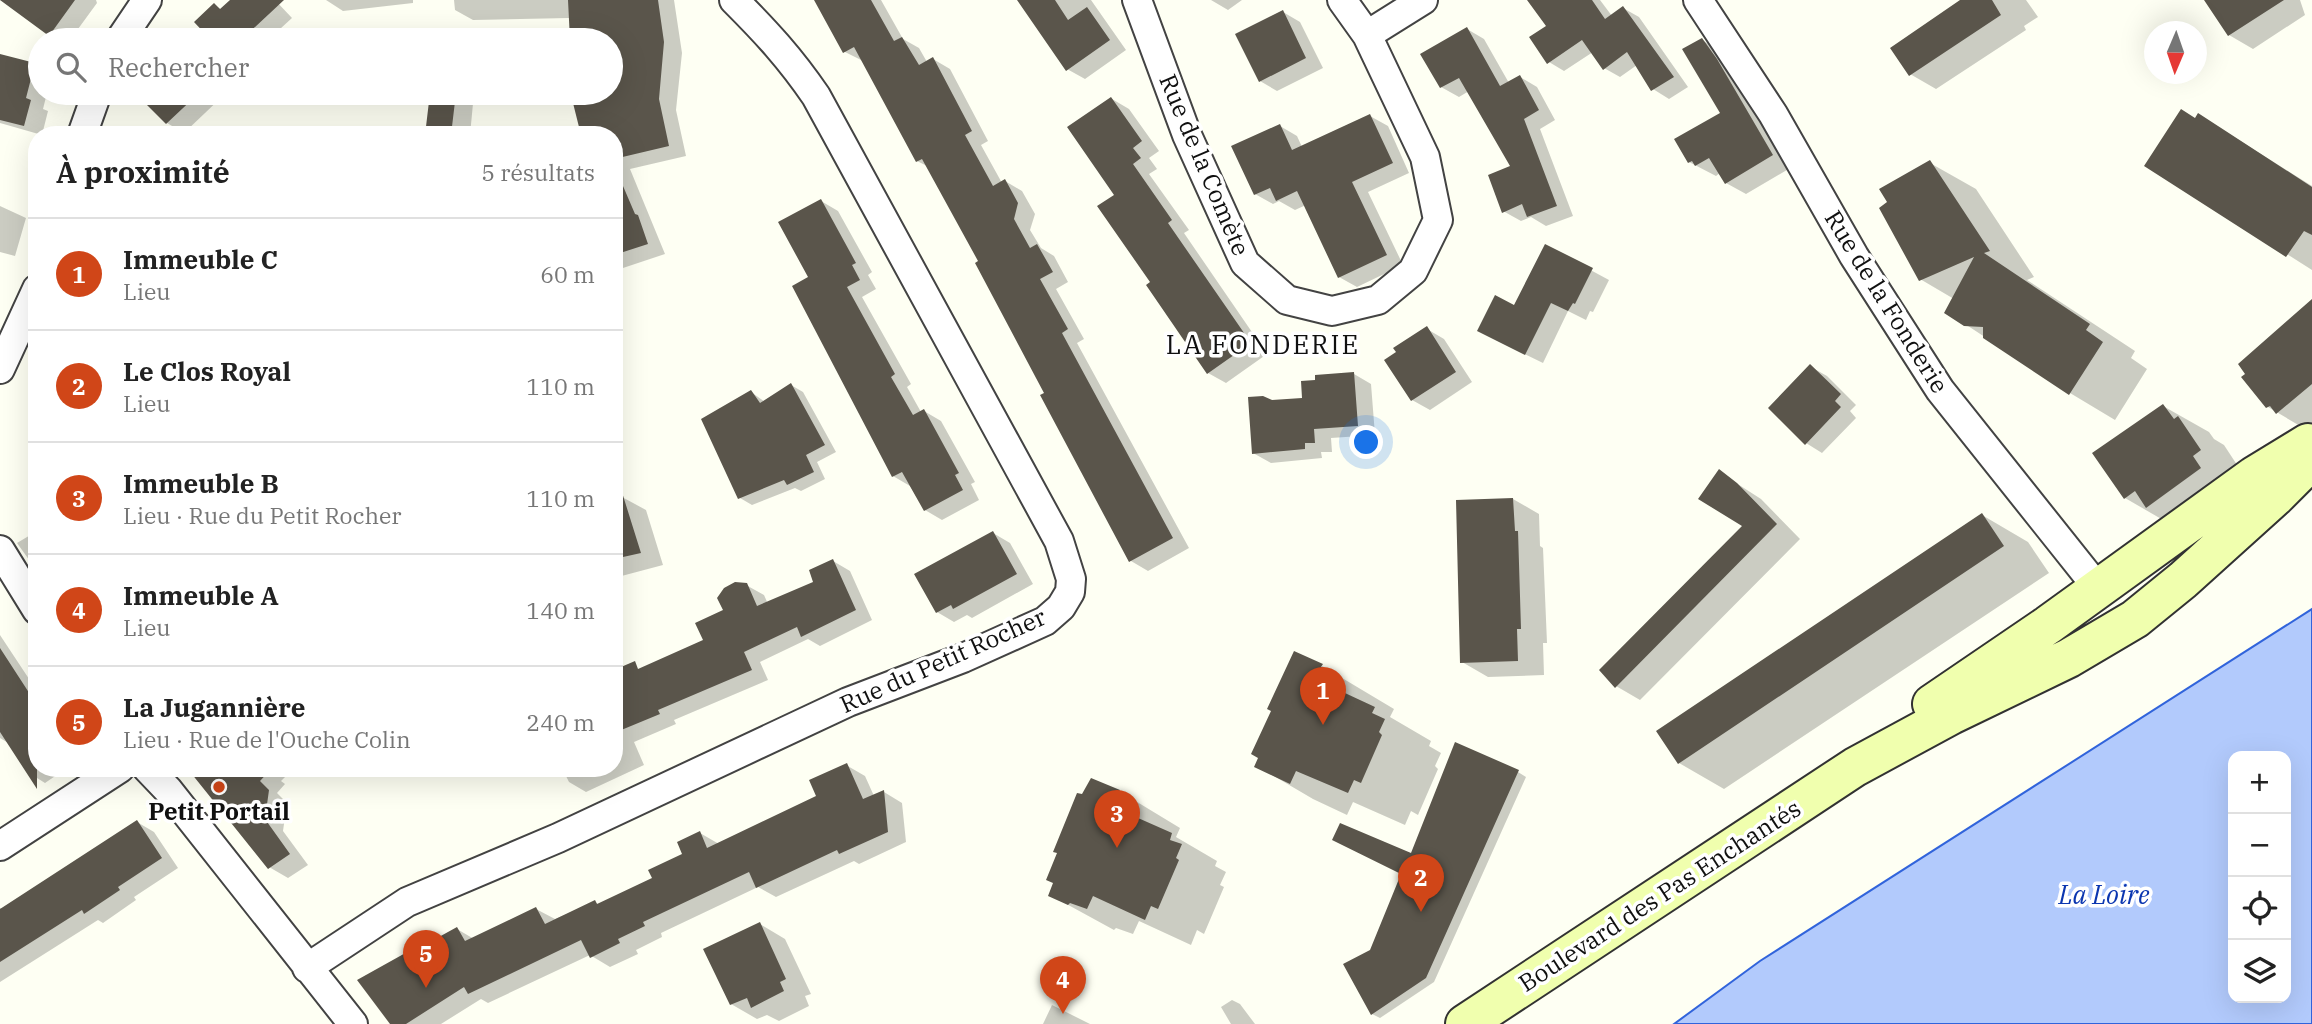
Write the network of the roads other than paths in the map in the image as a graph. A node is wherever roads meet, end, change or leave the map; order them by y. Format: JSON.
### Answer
{"nodes":[{"id":1,"x":147,"y":0,"type":"edge"},
{"id":2,"x":734,"y":0,"type":"edge"},
{"id":3,"x":1137,"y":0,"type":"edge"},
{"id":4,"x":1342,"y":0,"type":"edge"},
{"id":5,"x":1423,"y":0,"type":"edge"},
{"id":6,"x":1698,"y":0,"type":"edge"},
{"id":7,"x":128,"y":28,"type":"edge"},
{"id":8,"x":1367,"y":35,"type":"junction"},
{"id":9,"x":93,"y":105,"type":"edge"},
{"id":10,"x":85,"y":126,"type":"edge"},
{"id":11,"x":28,"y":308,"type":"edge"},
{"id":12,"x":0,"y":369,"type":"edge"},
{"id":13,"x":2312,"y":440,"type":"edge"},
{"id":14,"x":2312,"y":460,"type":"edge"},
{"id":15,"x":0,"y":550,"type":"edge"},
{"id":16,"x":2097,"y":587,"type":"junction"},
{"id":17,"x":2173,"y":590,"type":"junction"},
{"id":18,"x":28,"y":595,"type":"edge"},
{"id":19,"x":1855,"y":767,"type":"junction"},
{"id":20,"x":106,"y":777,"type":"edge"},
{"id":21,"x":156,"y":777,"type":"edge"},
{"id":22,"x":0,"y":846,"type":"edge"},
{"id":23,"x":307,"y":968,"type":"junction"},
{"id":24,"x":353,"y":1024,"type":"edge"},
{"id":25,"x":1465,"y":1024,"type":"edge"}],
"edges":[{"from":1,"to":7,"type":"street"},
{"from":2,"to":23,"type":"street","name":"Rue du Petit Rocher"},
{"from":3,"to":8,"type":"street","name":"Rue de la Comète"},
{"from":4,"to":8,"type":"street","name":"Rue de la Comète"},
{"from":5,"to":8,"type":"street"},
{"from":6,"to":16,"type":"street","name":"Rue de la Fonderie"},
{"from":9,"to":10,"type":"street"},
{"from":11,"to":12,"type":"street"},
{"from":13,"to":16,"type":"main road","name":"Boulevard des Pas Enchantés"},
{"from":14,"to":17,"type":"main road","name":"Boulevard des Pas Enchantés"},
{"from":15,"to":18,"type":"street"},
{"from":16,"to":17,"type":"main road"},
{"from":16,"to":19,"type":"main road","name":"Boulevard des Pas Enchantés"},
{"from":17,"to":19,"type":"main road","name":"Boulevard des Pas Enchantés"},
{"from":19,"to":25,"type":"main road","name":"Boulevard des Pas Enchantés"},
{"from":20,"to":22,"type":"street"},
{"from":21,"to":23,"type":"street"},
{"from":23,"to":24,"type":"street"}]}
